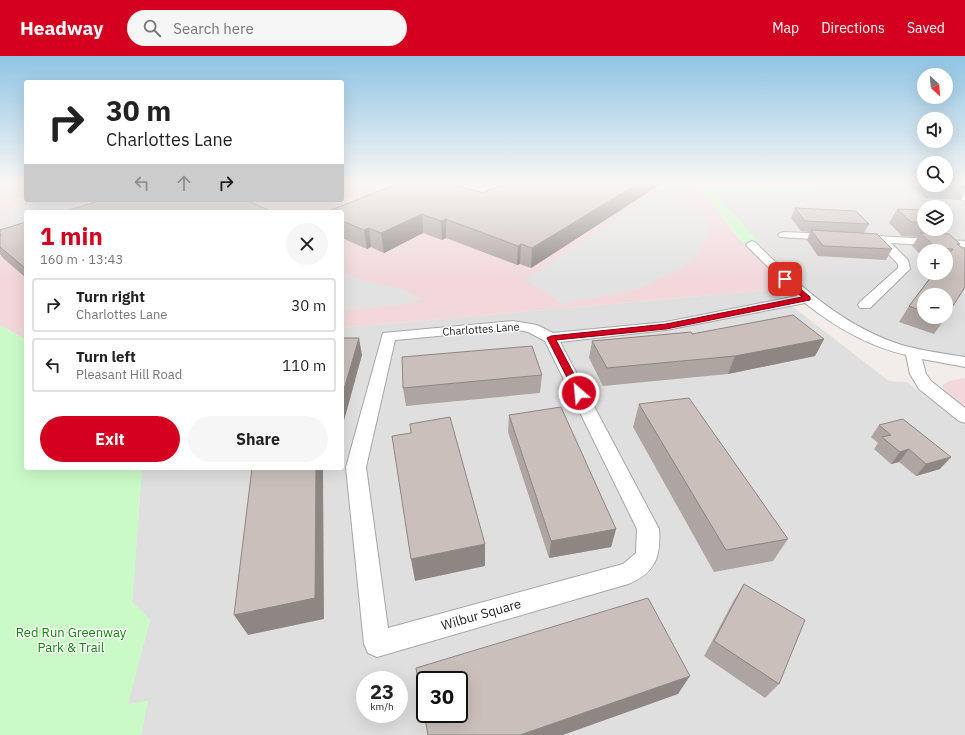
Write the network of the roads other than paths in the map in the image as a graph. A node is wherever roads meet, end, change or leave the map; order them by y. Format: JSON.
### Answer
{"nodes":[{"id":1,"x":784,"y":235,"type":"dead end"},
{"id":2,"x":880,"y":240,"type":"junction"},
{"id":3,"x":965,"y":244,"type":"edge"},
{"id":4,"x":752,"y":245,"type":"dead end"},
{"id":5,"x":808,"y":298,"type":"junction"},
{"id":6,"x":865,"y":305,"type":"dead end"},
{"id":7,"x":388,"y":336,"type":"joint"},
{"id":8,"x":551,"y":338,"type":"junction"},
{"id":9,"x":913,"y":354,"type":"junction"},
{"id":10,"x":965,"y":362,"type":"edge"},
{"id":11,"x":965,"y":417,"type":"edge"}],
"edges":[{"from":1,"to":2,"type":"street"},
{"from":2,"to":3,"type":"street"},
{"from":2,"to":6,"type":"street"},
{"from":4,"to":5,"type":"street"},
{"from":5,"to":8,"type":"street"},
{"from":5,"to":9,"type":"street"},
{"from":7,"to":8,"type":"street","name":"Charlottes Lane"},
{"from":7,"to":8,"type":"street","name":"Wilbur Square"},
{"from":9,"to":10,"type":"street"},
{"from":9,"to":11,"type":"street"}]}
